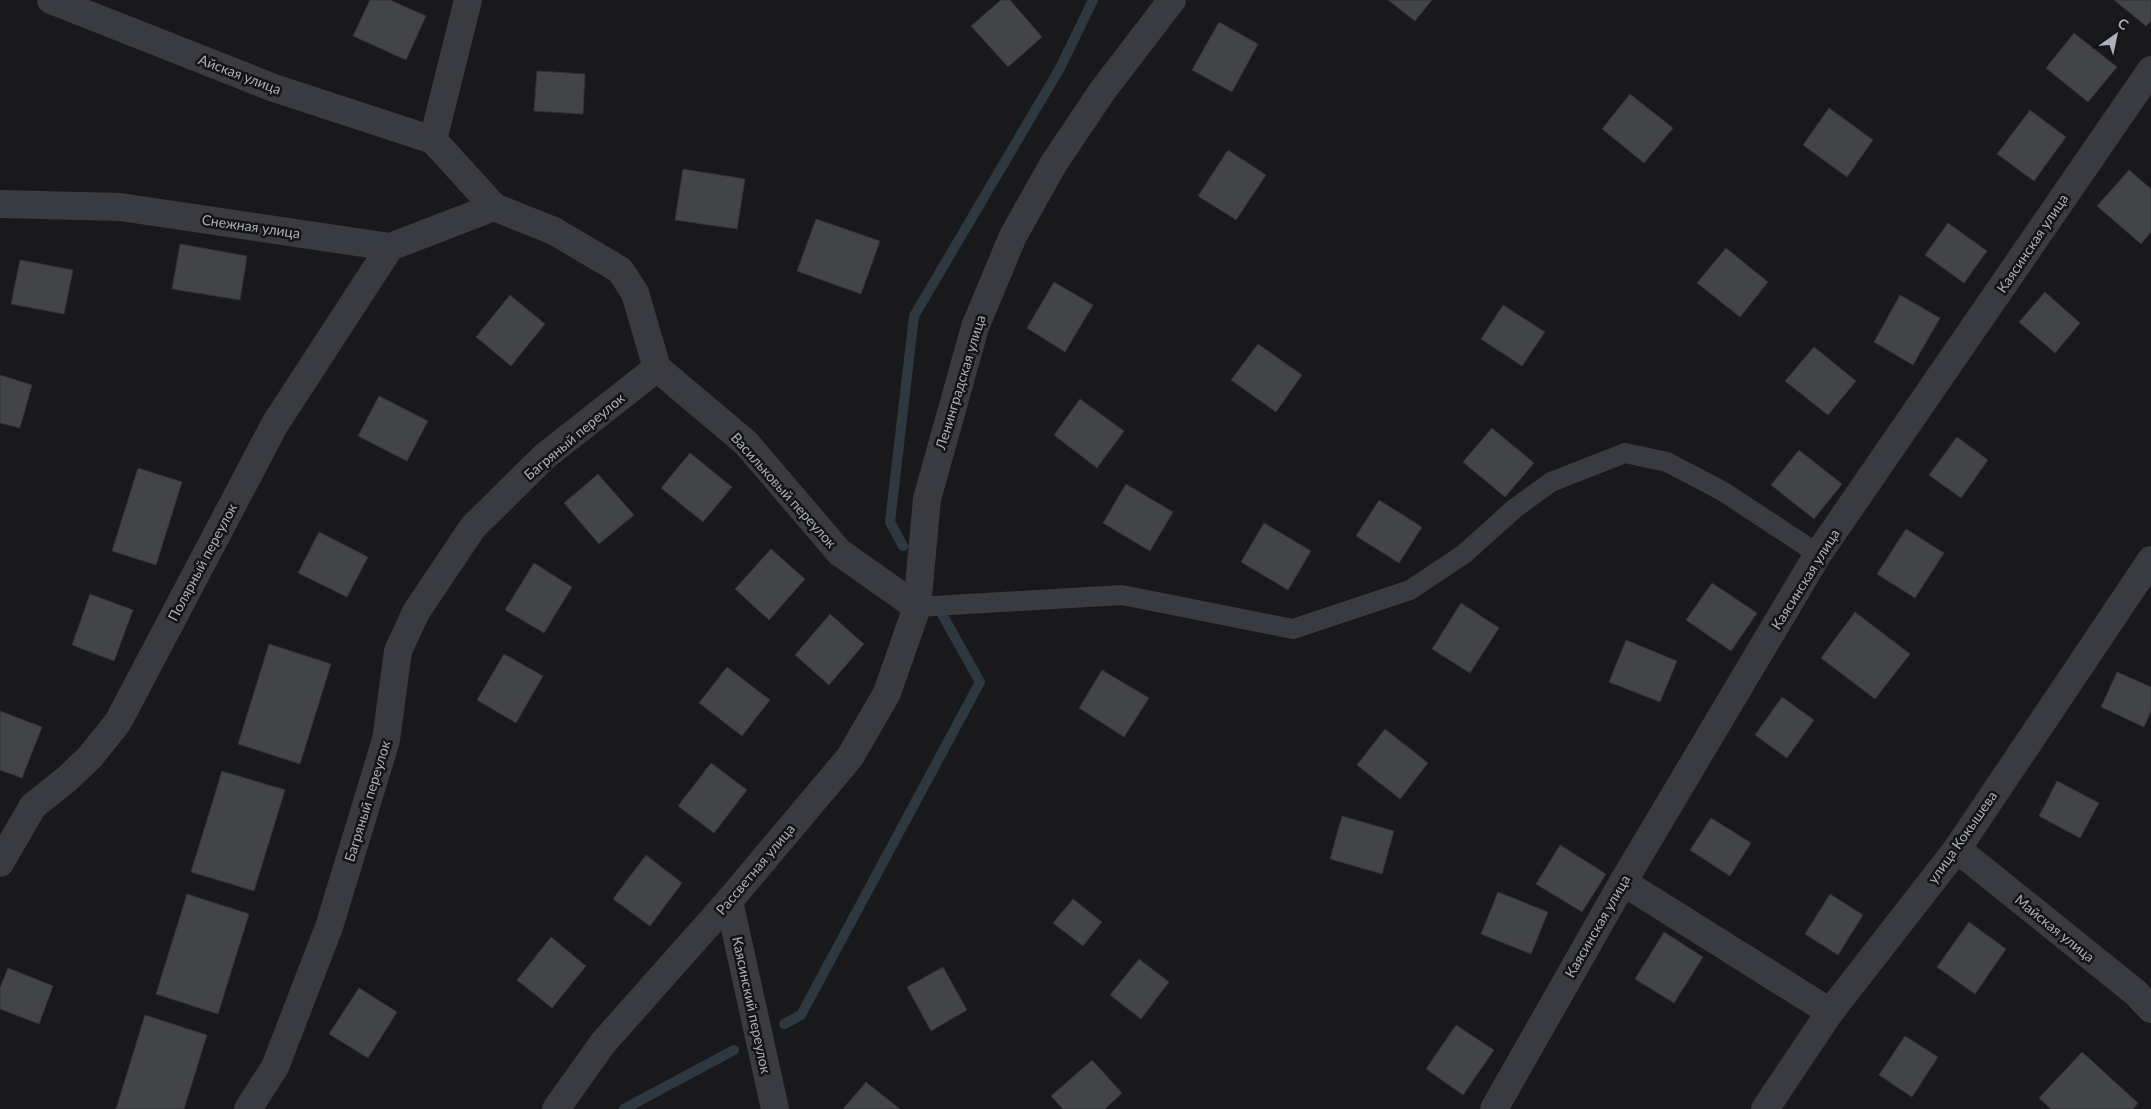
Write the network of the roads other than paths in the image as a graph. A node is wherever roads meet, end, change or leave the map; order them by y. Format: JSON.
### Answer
{"nodes":[{"id":1,"x":50,"y":0,"type":"edge"},
{"id":2,"x":468,"y":0,"type":"edge"},
{"id":3,"x":1172,"y":0,"type":"edge"},
{"id":4,"x":2151,"y":70,"type":"edge"},
{"id":5,"x":433,"y":140,"type":"junction"},
{"id":6,"x":0,"y":204,"type":"edge"},
{"id":7,"x":494,"y":207,"type":"junction"},
{"id":8,"x":390,"y":247,"type":"junction"},
{"id":9,"x":657,"y":368,"type":"junction"},
{"id":10,"x":1818,"y":554,"type":"junction"},
{"id":11,"x":2151,"y":560,"type":"edge"},
{"id":12,"x":917,"y":607,"type":"junction"},
{"id":13,"x":1957,"y":848,"type":"junction"},
{"id":14,"x":0,"y":863,"type":"edge"},
{"id":15,"x":1623,"y":882,"type":"junction"},
{"id":16,"x":729,"y":900,"type":"junction"},
{"id":17,"x":2151,"y":1009,"type":"edge"},
{"id":18,"x":1830,"y":1012,"type":"junction"},
{"id":19,"x":248,"y":1109,"type":"edge"},
{"id":20,"x":556,"y":1109,"type":"edge"},
{"id":21,"x":775,"y":1109,"type":"edge"},
{"id":22,"x":1494,"y":1109,"type":"edge"},
{"id":23,"x":1764,"y":1109,"type":"edge"}],
"edges":[{"from":1,"to":5,"type":"street","name":"Айская улица"},
{"from":2,"to":5,"type":"street"},
{"from":3,"to":12,"type":"street","name":"Ленинградская улица"},
{"from":4,"to":10,"type":"street","name":"Каясинская улица"},
{"from":5,"to":7,"type":"street"},
{"from":6,"to":8,"type":"street","name":"Снежная улица"},
{"from":7,"to":8,"type":"street","name":"Снежная улица"},
{"from":7,"to":9,"type":"street"},
{"from":8,"to":14,"type":"street","name":"Полярный переулок"},
{"from":9,"to":12,"type":"street","name":"Васильковый переулок"},
{"from":9,"to":19,"type":"street","name":"Багряный переулок"},
{"from":10,"to":12,"type":"lane"},
{"from":10,"to":15,"type":"street","name":"Каясинская улица"},
{"from":11,"to":13,"type":"street","name":"улица Кокышева"},
{"from":12,"to":16,"type":"street","name":"Рассветная улица"},
{"from":13,"to":17,"type":"street","name":"Майская улица"},
{"from":13,"to":18,"type":"street","name":"улица Кокышева"},
{"from":15,"to":18,"type":"street"},
{"from":15,"to":22,"type":"street","name":"Каясинская улица"},
{"from":16,"to":20,"type":"street","name":"Рассветная улица"},
{"from":16,"to":21,"type":"street","name":"Каясинский переулок"},
{"from":18,"to":23,"type":"street","name":"улица Кокышева"}]}
